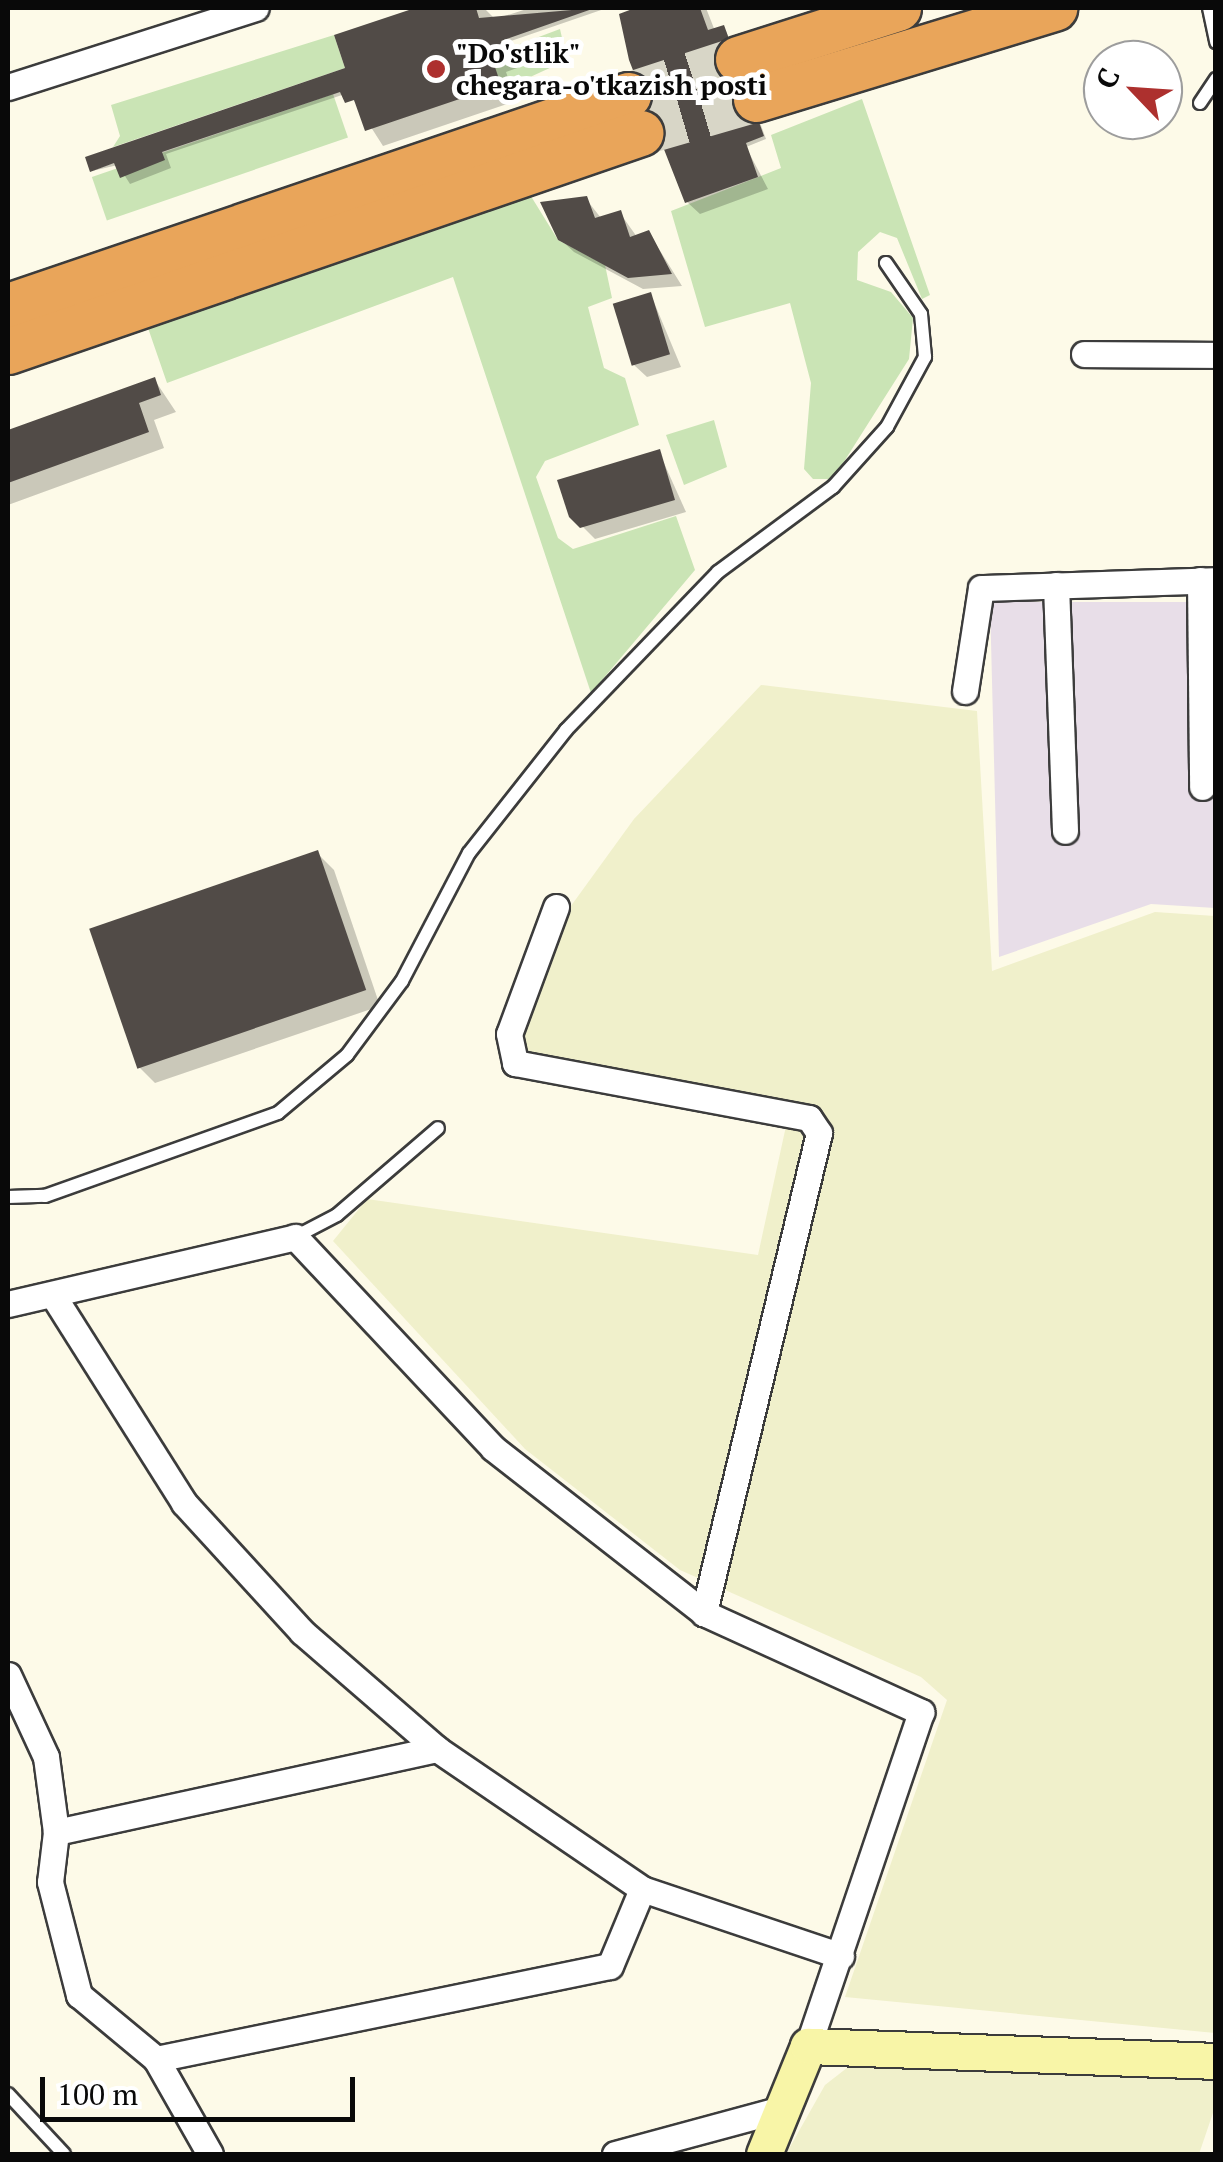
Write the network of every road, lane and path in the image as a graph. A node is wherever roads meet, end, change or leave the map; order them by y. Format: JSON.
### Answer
{"nodes":[{"id":1,"x":256,"y":8,"type":"edge"},
{"id":2,"x":1054,"y":8,"type":"edge"},
{"id":3,"x":1209,"y":8,"type":"edge"},
{"id":4,"x":874,"y":30,"type":"edge"},
{"id":5,"x":1216,"y":42,"type":"edge"},
{"id":6,"x":747,"y":79,"type":"tunnel mouth"},
{"id":7,"x":1216,"y":80,"type":"edge"},
{"id":8,"x":8,"y":87,"type":"edge"},
{"id":9,"x":1200,"y":102,"type":"dead end"},
{"id":10,"x":886,"y":263,"type":"dead end"},
{"id":11,"x":8,"y":306,"type":"edge"},
{"id":12,"x":8,"y":351,"type":"edge"},
{"id":13,"x":1084,"y":354,"type":"dead end"},
{"id":14,"x":1216,"y":355,"type":"edge"},
{"id":15,"x":1208,"y":580,"type":"edge"},
{"id":16,"x":1056,"y":585,"type":"junction"},
{"id":17,"x":965,"y":691,"type":"dead end"},
{"id":18,"x":1202,"y":787,"type":"dead end"},
{"id":19,"x":1065,"y":831,"type":"dead end"},
{"id":20,"x":556,"y":907,"type":"dead end"},
{"id":21,"x":438,"y":1128,"type":"dead end"},
{"id":22,"x":8,"y":1197,"type":"edge"},
{"id":23,"x":294,"y":1237,"type":"junction"},
{"id":24,"x":54,"y":1298,"type":"junction"},
{"id":25,"x":8,"y":1304,"type":"edge"},
{"id":26,"x":704,"y":1614,"type":"junction"},
{"id":27,"x":8,"y":1676,"type":"edge"},
{"id":28,"x":437,"y":1748,"type":"junction"},
{"id":29,"x":56,"y":1832,"type":"junction"},
{"id":30,"x":642,"y":1889,"type":"junction"},
{"id":31,"x":841,"y":1956,"type":"junction"},
{"id":32,"x":808,"y":2046,"type":"junction"},
{"id":33,"x":156,"y":2059,"type":"junction"},
{"id":34,"x":1216,"y":2061,"type":"edge"},
{"id":35,"x":8,"y":2094,"type":"edge"},
{"id":36,"x":782,"y":2109,"type":"junction"},
{"id":37,"x":64,"y":2154,"type":"edge"},
{"id":38,"x":210,"y":2154,"type":"edge"},
{"id":39,"x":615,"y":2154,"type":"edge"},
{"id":40,"x":764,"y":2154,"type":"edge"}],
"edges":[{"from":1,"to":8,"type":"street"},
{"from":2,"to":4,"type":"highway"},
{"from":3,"to":5,"type":"lane"},
{"from":4,"to":6,"type":"highway"},
{"from":7,"to":9,"type":"lane"},
{"from":10,"to":22,"type":"lane"},
{"from":11,"to":12,"type":"highway"},
{"from":13,"to":14,"type":"street"},
{"from":15,"to":16,"type":"street"},
{"from":15,"to":18,"type":"street"},
{"from":16,"to":17,"type":"street"},
{"from":16,"to":19,"type":"street"},
{"from":20,"to":26,"type":"street"},
{"from":21,"to":23,"type":"lane"},
{"from":23,"to":24,"type":"street"},
{"from":23,"to":26,"type":"street"},
{"from":24,"to":25,"type":"street"},
{"from":24,"to":28,"type":"street"},
{"from":26,"to":31,"type":"street"},
{"from":27,"to":29,"type":"street"},
{"from":28,"to":29,"type":"street"},
{"from":28,"to":30,"type":"street"},
{"from":29,"to":33,"type":"street"},
{"from":30,"to":31,"type":"street"},
{"from":30,"to":33,"type":"street"},
{"from":31,"to":32,"type":"street"},
{"from":32,"to":34,"type":"street"},
{"from":32,"to":36,"type":"street"},
{"from":33,"to":38,"type":"street"},
{"from":35,"to":37,"type":"lane"},
{"from":36,"to":39,"type":"street"},
{"from":36,"to":40,"type":"street"}]}
